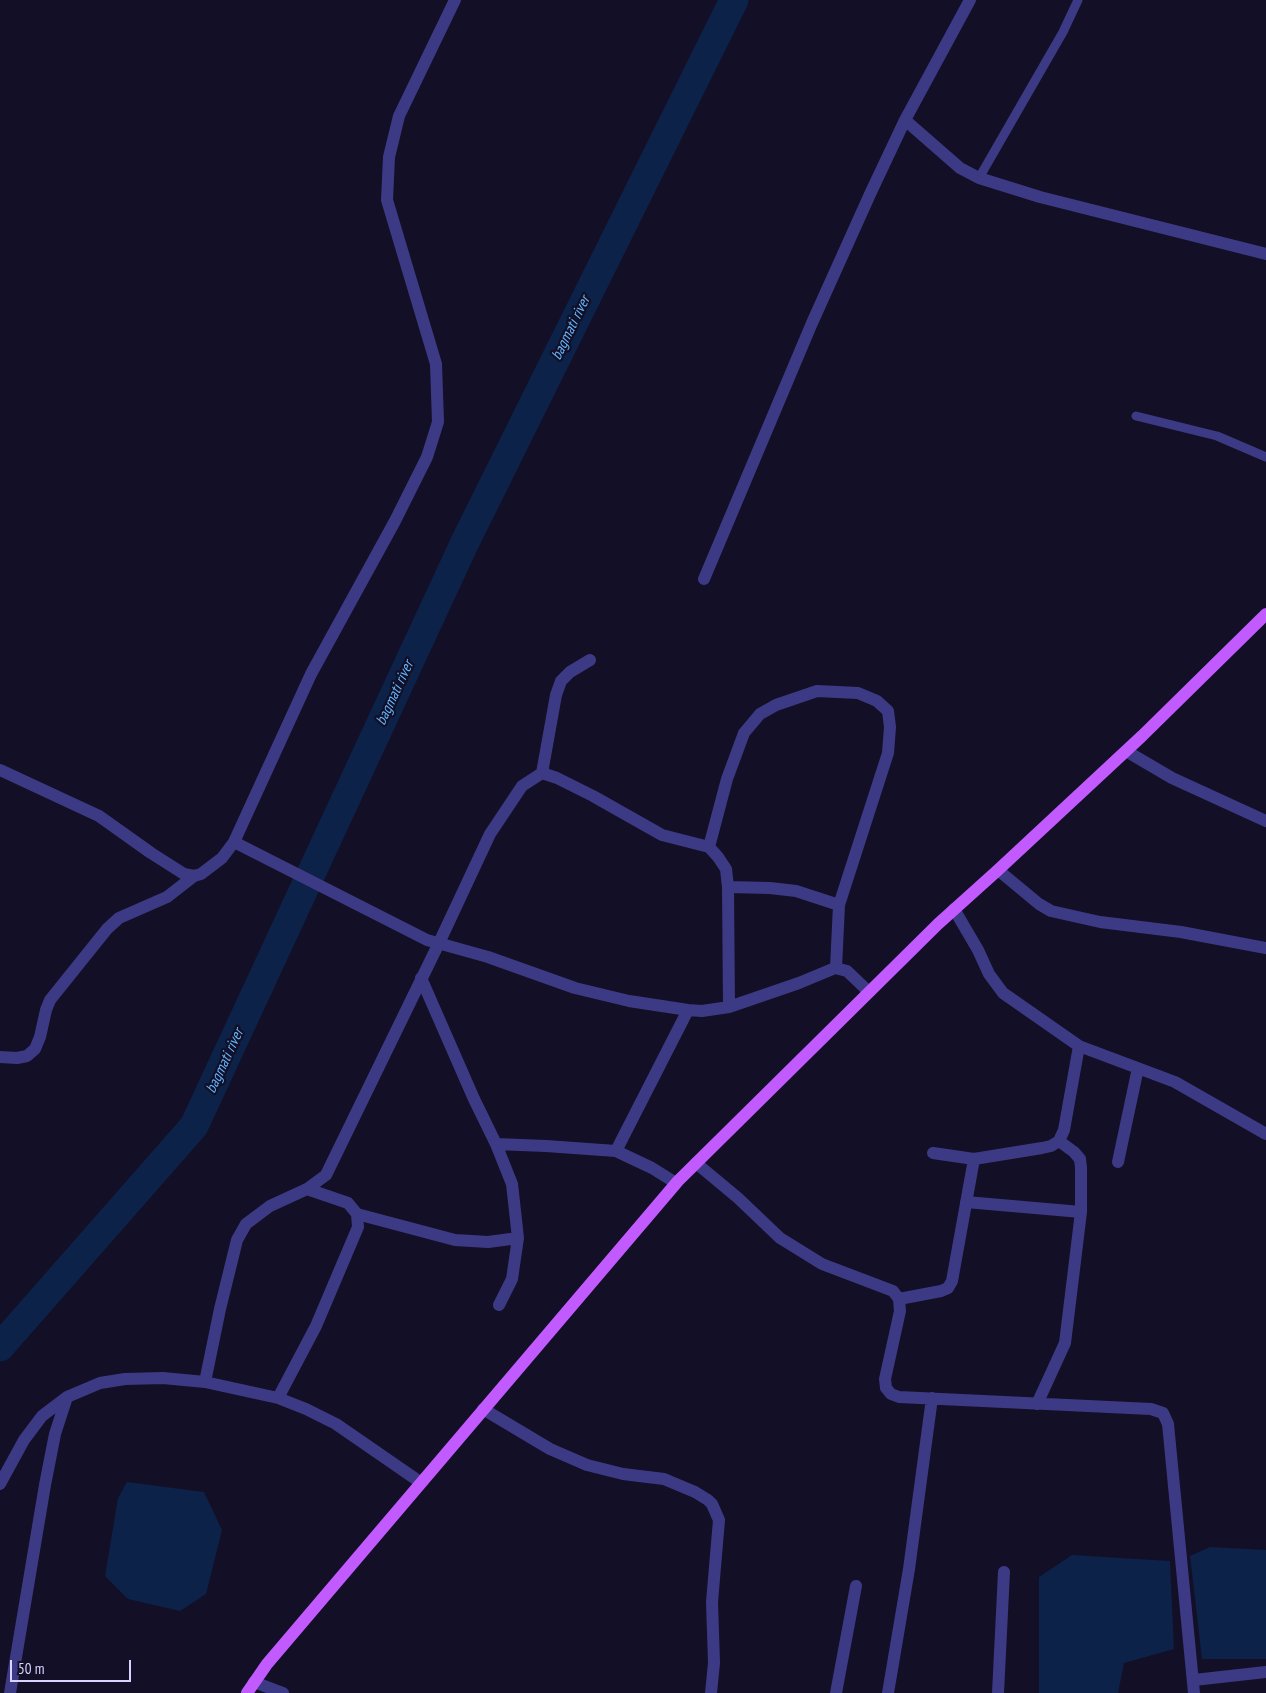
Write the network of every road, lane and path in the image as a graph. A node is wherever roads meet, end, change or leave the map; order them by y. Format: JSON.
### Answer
{"nodes":[{"id":1,"x":455,"y":0,"type":"edge"},
{"id":2,"x":970,"y":0,"type":"edge"},
{"id":3,"x":1078,"y":0,"type":"edge"},
{"id":4,"x":905,"y":120,"type":"junction"},
{"id":5,"x":979,"y":178,"type":"junction"},
{"id":6,"x":1266,"y":254,"type":"edge"},
{"id":7,"x":1136,"y":416,"type":"dead end"},
{"id":8,"x":1266,"y":457,"type":"edge"},
{"id":9,"x":704,"y":579,"type":"dead end"},
{"id":10,"x":1266,"y":614,"type":"edge"},
{"id":11,"x":590,"y":660,"type":"dead end"},
{"id":12,"x":1126,"y":751,"type":"junction"},
{"id":13,"x":0,"y":770,"type":"edge"},
{"id":14,"x":542,"y":773,"type":"junction"},
{"id":15,"x":1266,"y":821,"type":"edge"},
{"id":16,"x":234,"y":842,"type":"junction"},
{"id":17,"x":709,"y":847,"type":"junction"},
{"id":18,"x":998,"y":870,"type":"junction"},
{"id":19,"x":194,"y":876,"type":"junction"},
{"id":20,"x":728,"y":887,"type":"junction"},
{"id":21,"x":839,"y":904,"type":"junction"},
{"id":22,"x":954,"y":910,"type":"junction"},
{"id":23,"x":433,"y":942,"type":"junction"},
{"id":24,"x":1266,"y":948,"type":"edge"},
{"id":25,"x":836,"y":968,"type":"junction"},
{"id":26,"x":421,"y":978,"type":"junction"},
{"id":27,"x":869,"y":992,"type":"junction"},
{"id":28,"x":729,"y":1007,"type":"junction"},
{"id":29,"x":688,"y":1010,"type":"junction"},
{"id":30,"x":1079,"y":1046,"type":"junction"},
{"id":31,"x":0,"y":1057,"type":"edge"},
{"id":32,"x":1138,"y":1068,"type":"junction"},
{"id":33,"x":1266,"y":1134,"type":"edge"},
{"id":34,"x":1059,"y":1141,"type":"junction"},
{"id":35,"x":496,"y":1144,"type":"junction"},
{"id":36,"x":616,"y":1151,"type":"junction"},
{"id":37,"x":933,"y":1153,"type":"dead end"},
{"id":38,"x":974,"y":1159,"type":"junction"},
{"id":39,"x":1118,"y":1162,"type":"dead end"},
{"id":40,"x":696,"y":1163,"type":"junction"},
{"id":41,"x":676,"y":1183,"type":"junction"},
{"id":42,"x":307,"y":1189,"type":"junction"},
{"id":43,"x":966,"y":1202,"type":"junction"},
{"id":44,"x":1081,"y":1212,"type":"junction"},
{"id":45,"x":357,"y":1214,"type":"junction"},
{"id":46,"x":518,"y":1238,"type":"junction"},
{"id":47,"x":898,"y":1298,"type":"junction"},
{"id":48,"x":499,"y":1305,"type":"dead end"},
{"id":49,"x":205,"y":1382,"type":"junction"},
{"id":50,"x":67,"y":1397,"type":"junction"},
{"id":51,"x":278,"y":1398,"type":"junction"},
{"id":52,"x":932,"y":1398,"type":"junction"},
{"id":53,"x":1037,"y":1404,"type":"junction"},
{"id":54,"x":483,"y":1409,"type":"junction"},
{"id":55,"x":420,"y":1482,"type":"junction"},
{"id":56,"x":0,"y":1484,"type":"edge"},
{"id":57,"x":1004,"y":1572,"type":"dead end"},
{"id":58,"x":856,"y":1586,"type":"dead end"},
{"id":59,"x":1266,"y":1672,"type":"edge"},
{"id":60,"x":1194,"y":1687,"type":"edge"},
{"id":61,"x":250,"y":1688,"type":"edge"},
{"id":62,"x":10,"y":1693,"type":"edge"},
{"id":63,"x":283,"y":1693,"type":"edge"},
{"id":64,"x":711,"y":1693,"type":"edge"},
{"id":65,"x":836,"y":1693,"type":"edge"},
{"id":66,"x":888,"y":1693,"type":"edge"},
{"id":67,"x":998,"y":1693,"type":"edge"}],
"edges":[{"from":1,"to":16,"type":"street"},
{"from":2,"to":4,"type":"street"},
{"from":3,"to":5,"type":"lane"},
{"from":4,"to":5,"type":"street"},
{"from":4,"to":9,"type":"street"},
{"from":5,"to":6,"type":"street"},
{"from":7,"to":8,"type":"lane"},
{"from":10,"to":12,"type":"main road"},
{"from":11,"to":14,"type":"street"},
{"from":12,"to":15,"type":"street"},
{"from":12,"to":18,"type":"main road"},
{"from":13,"to":19,"type":"street"},
{"from":14,"to":17,"type":"street"},
{"from":14,"to":23,"type":"street"},
{"from":16,"to":19,"type":"street"},
{"from":16,"to":23,"type":"street"},
{"from":17,"to":20,"type":"street"},
{"from":17,"to":21,"type":"street"},
{"from":18,"to":22,"type":"main road"},
{"from":18,"to":24,"type":"street"},
{"from":19,"to":31,"type":"street"},
{"from":20,"to":21,"type":"street"},
{"from":20,"to":28,"type":"street"},
{"from":21,"to":25,"type":"street"},
{"from":22,"to":27,"type":"main road"},
{"from":22,"to":30,"type":"street"},
{"from":23,"to":26,"type":"street"},
{"from":23,"to":29,"type":"street"},
{"from":25,"to":27,"type":"street"},
{"from":25,"to":28,"type":"street"},
{"from":26,"to":35,"type":"street"},
{"from":26,"to":42,"type":"street"},
{"from":27,"to":40,"type":"main road"},
{"from":28,"to":29,"type":"street"},
{"from":29,"to":36,"type":"street"},
{"from":30,"to":32,"type":"street"},
{"from":30,"to":34,"type":"street"},
{"from":32,"to":33,"type":"street"},
{"from":32,"to":39,"type":"street"},
{"from":34,"to":38,"type":"street"},
{"from":34,"to":44,"type":"street"},
{"from":35,"to":36,"type":"street"},
{"from":35,"to":46,"type":"street"},
{"from":36,"to":41,"type":"street"},
{"from":37,"to":38,"type":"street"},
{"from":38,"to":43,"type":"street"},
{"from":40,"to":41,"type":"main road"},
{"from":40,"to":47,"type":"street"},
{"from":41,"to":54,"type":"main road"},
{"from":42,"to":45,"type":"street"},
{"from":42,"to":49,"type":"street"},
{"from":43,"to":44,"type":"street"},
{"from":43,"to":47,"type":"street"},
{"from":44,"to":53,"type":"street"},
{"from":45,"to":46,"type":"street"},
{"from":45,"to":51,"type":"street"},
{"from":46,"to":48,"type":"street"},
{"from":47,"to":52,"type":"street"},
{"from":49,"to":50,"type":"street"},
{"from":49,"to":51,"type":"street"},
{"from":50,"to":56,"type":"street"},
{"from":50,"to":62,"type":"street"},
{"from":51,"to":55,"type":"street"},
{"from":52,"to":53,"type":"street"},
{"from":52,"to":66,"type":"street"},
{"from":53,"to":60,"type":"street"},
{"from":54,"to":55,"type":"main road"},
{"from":54,"to":64,"type":"street"},
{"from":55,"to":61,"type":"main road"},
{"from":57,"to":67,"type":"street"},
{"from":58,"to":65,"type":"street"},
{"from":59,"to":60,"type":"street"},
{"from":61,"to":63,"type":"street"}]}
